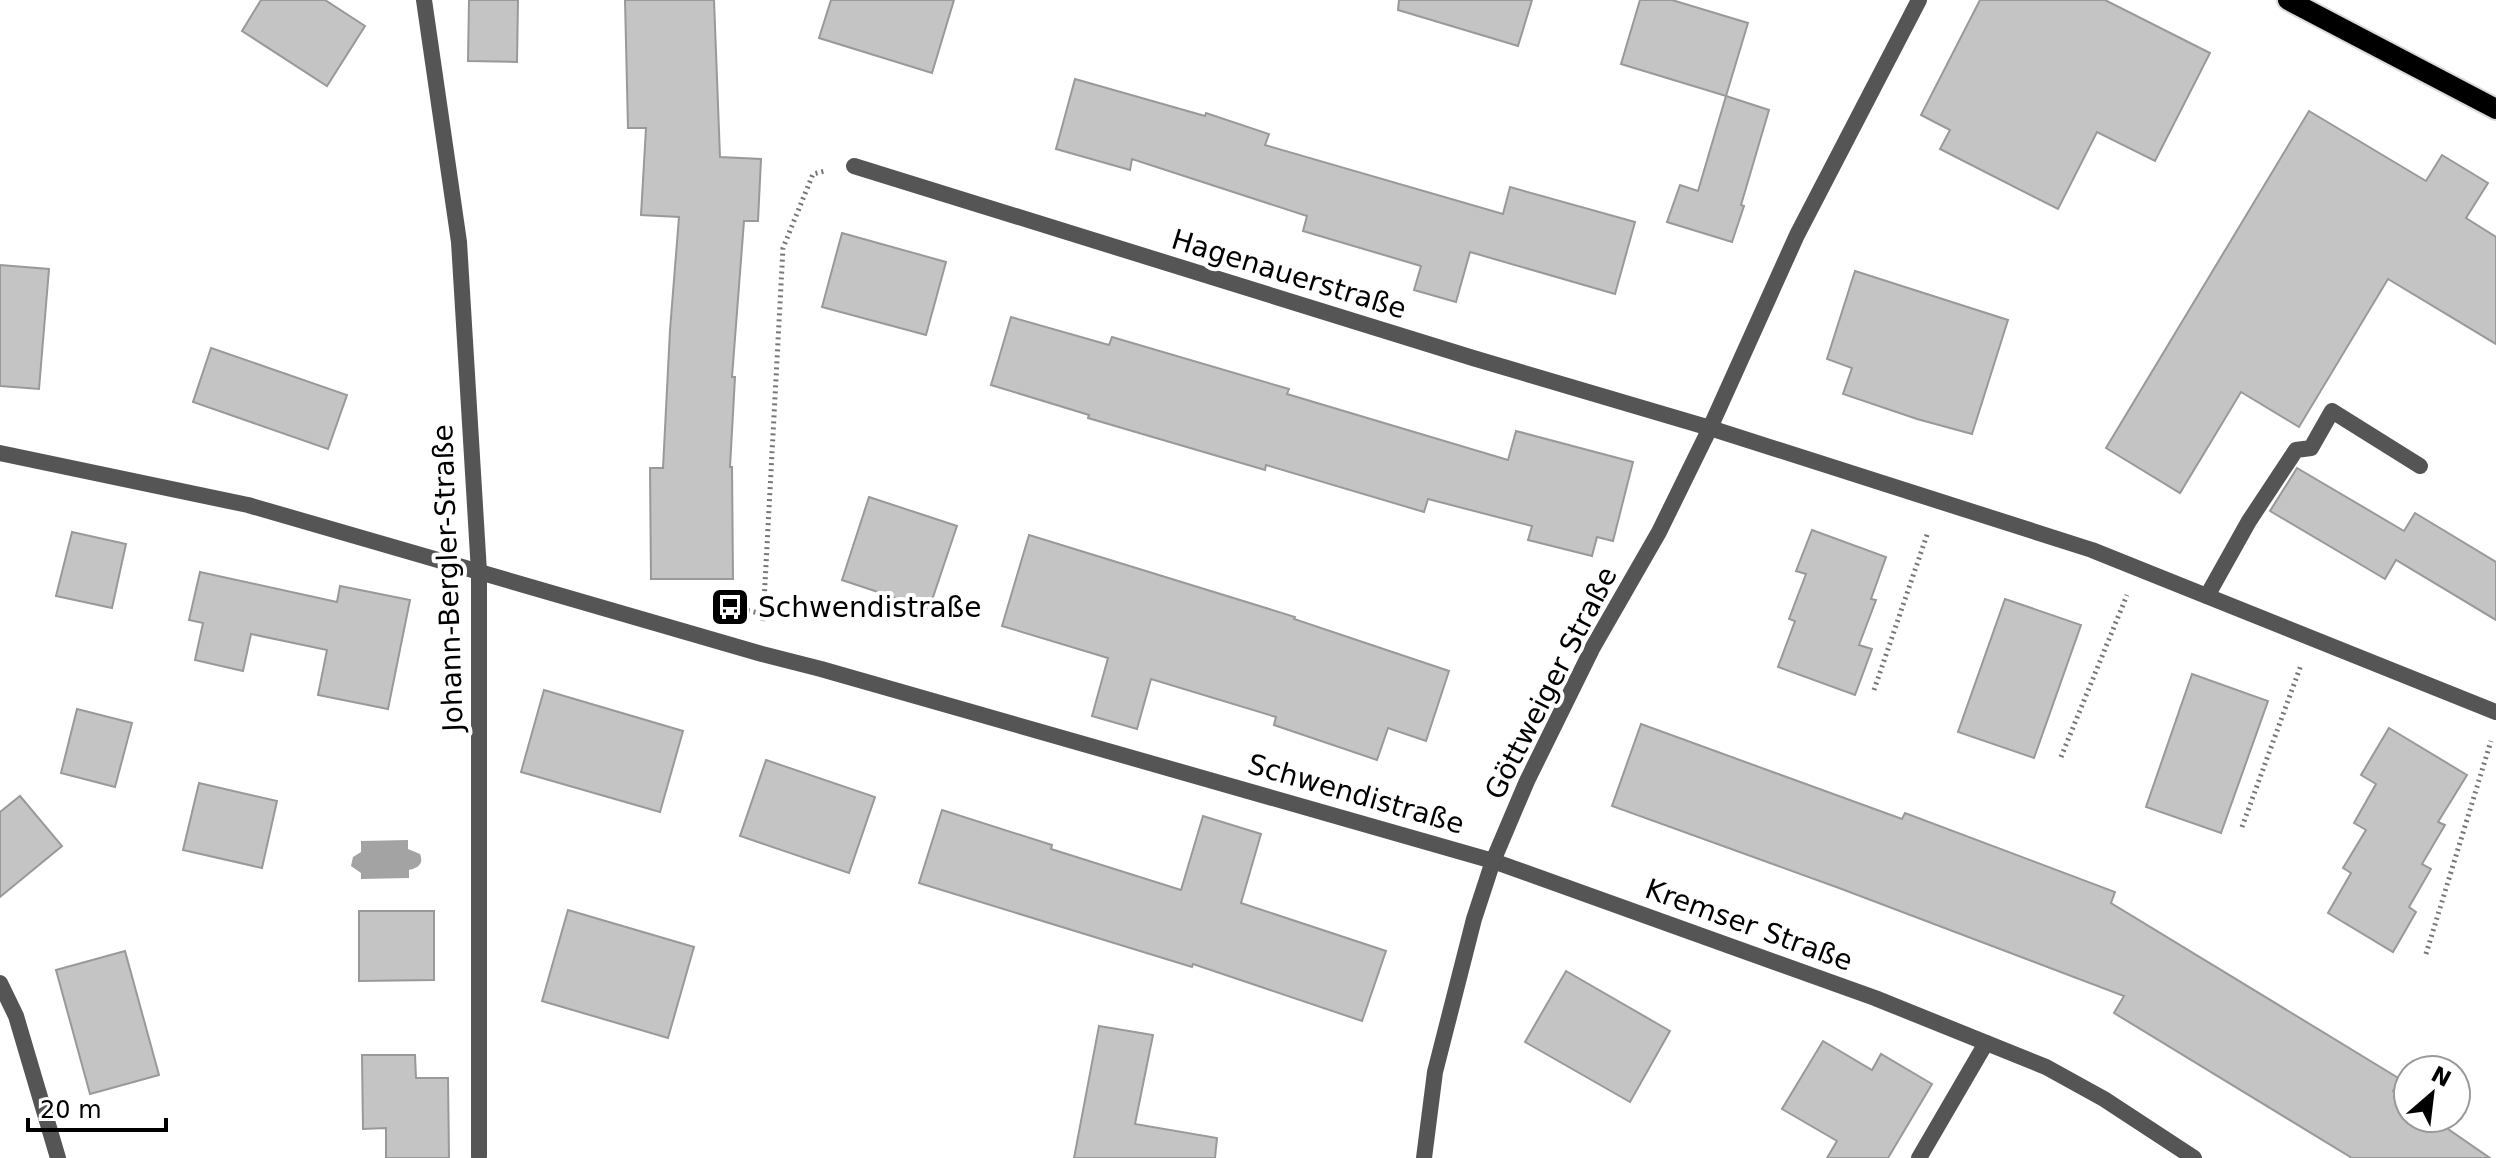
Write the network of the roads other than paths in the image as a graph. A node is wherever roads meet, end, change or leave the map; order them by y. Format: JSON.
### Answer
{"nodes":[{"id":1,"x":424,"y":0,"type":"edge"},
{"id":2,"x":1919,"y":0,"type":"edge"},
{"id":3,"x":2288,"y":0,"type":"edge"},
{"id":4,"x":2496,"y":109,"type":"edge"},
{"id":5,"x":854,"y":166,"type":"road end"},
{"id":6,"x":1710,"y":428,"type":"junction"},
{"id":7,"x":0,"y":453,"type":"edge"},
{"id":8,"x":2420,"y":466,"type":"dead end"},
{"id":9,"x":479,"y":572,"type":"junction"},
{"id":10,"x":2207,"y":596,"type":"junction"},
{"id":11,"x":2496,"y":712,"type":"edge"},
{"id":12,"x":1493,"y":861,"type":"junction"},
{"id":13,"x":0,"y":983,"type":"edge"},
{"id":14,"x":1986,"y":1043,"type":"junction"},
{"id":15,"x":479,"y":1156,"type":"edge"},
{"id":16,"x":58,"y":1158,"type":"edge"},
{"id":17,"x":1424,"y":1158,"type":"edge"},
{"id":18,"x":1919,"y":1158,"type":"edge"},
{"id":19,"x":2194,"y":1158,"type":"edge"}],
"edges":[{"from":1,"to":9,"type":"street","name":"Johann-Bergler-Straße"},
{"from":2,"to":6,"type":"street","name":"Göttweiger Straße"},
{"from":3,"to":4,"type":"main road"},
{"from":5,"to":6,"type":"street","name":"Hagenauerstraße"},
{"from":6,"to":10,"type":"street"},
{"from":6,"to":12,"type":"street","name":"Göttweiger Straße"},
{"from":7,"to":9,"type":"street","name":"Schwendistraße"},
{"from":8,"to":10,"type":"street"},
{"from":9,"to":12,"type":"street","name":"Schwendistraße"},
{"from":9,"to":15,"type":"street","name":"Johann-Bergler-Straße"},
{"from":10,"to":11,"type":"street"},
{"from":12,"to":14,"type":"street","name":"Kremser Straße"},
{"from":12,"to":17,"type":"street","name":"Göttweiger Straße"},
{"from":13,"to":16,"type":"street"},
{"from":14,"to":18,"type":"street"},
{"from":14,"to":19,"type":"street","name":"Kremser Straße"}]}
